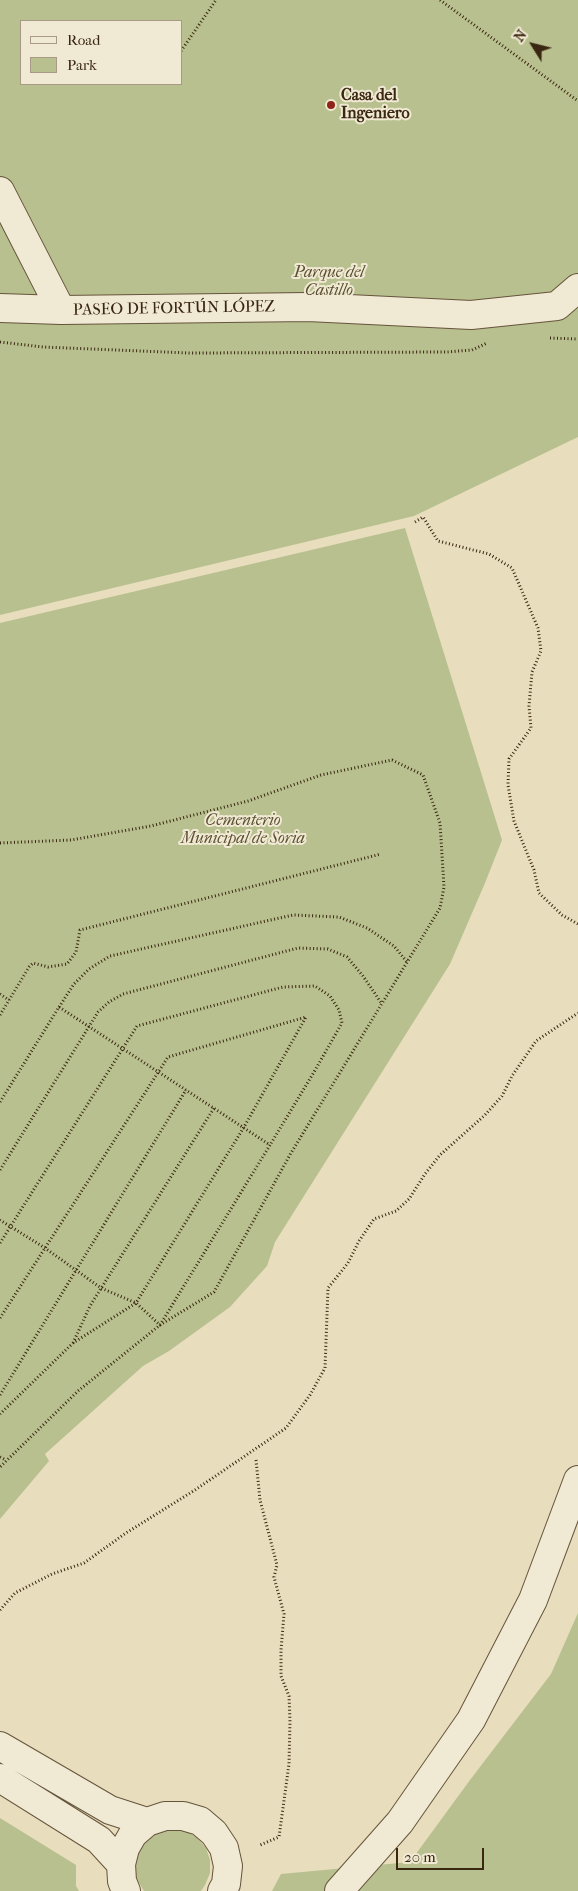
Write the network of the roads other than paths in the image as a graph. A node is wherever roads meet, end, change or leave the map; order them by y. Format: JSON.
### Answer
{"nodes":[{"id":1,"x":0,"y":191,"type":"edge"},
{"id":2,"x":578,"y":288,"type":"edge"},
{"id":3,"x":0,"y":308,"type":"edge"},
{"id":4,"x":61,"y":310,"type":"junction"},
{"id":5,"x":568,"y":311,"type":"edge"},
{"id":6,"x":578,"y":1480,"type":"edge"},
{"id":7,"x":0,"y":1746,"type":"edge"},
{"id":8,"x":0,"y":1778,"type":"edge"},
{"id":9,"x":147,"y":1822,"type":"junction"},
{"id":10,"x":121,"y":1864,"type":"junction"},
{"id":11,"x":126,"y":1891,"type":"edge"},
{"id":12,"x":222,"y":1891,"type":"edge"},
{"id":13,"x":339,"y":1891,"type":"edge"}],
"edges":[{"from":1,"to":4,"type":"street","name":"PASEO DE FORTÚN LÓPEZ"},
{"from":2,"to":5,"type":"street","name":"PASEO DE FORTÚN LÓPEZ"},
{"from":3,"to":4,"type":"street","name":"PASEO DE FORTÚN LÓPEZ"},
{"from":4,"to":5,"type":"street","name":"PASEO DE FORTÚN LÓPEZ"},
{"from":6,"to":13,"type":"street"},
{"from":7,"to":9,"type":"street"},
{"from":8,"to":10,"type":"street"},
{"from":9,"to":10,"type":"street"},
{"from":9,"to":12,"type":"street"},
{"from":10,"to":11,"type":"street"}]}
